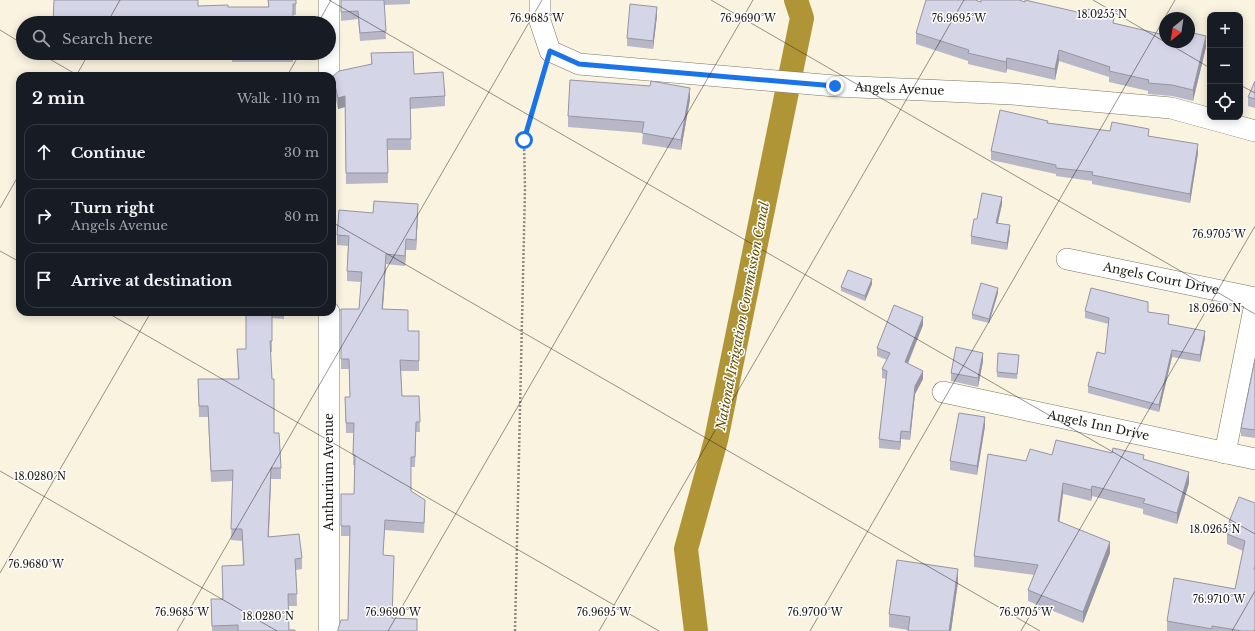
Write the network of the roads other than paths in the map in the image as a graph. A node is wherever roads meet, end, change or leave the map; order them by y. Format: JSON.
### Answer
{"nodes":[{"id":1,"x":330,"y":0,"type":"edge"},
{"id":2,"x":540,"y":0,"type":"edge"},
{"id":3,"x":330,"y":16,"type":"edge"},
{"id":4,"x":329,"y":60,"type":"edge"},
{"id":5,"x":329,"y":72,"type":"edge"},
{"id":6,"x":1255,"y":131,"type":"edge"},
{"id":7,"x":1067,"y":259,"type":"dead end"},
{"id":8,"x":1255,"y":298,"type":"edge"},
{"id":9,"x":1255,"y":304,"type":"edge"},
{"id":10,"x":329,"y":316,"type":"edge"},
{"id":11,"x":943,"y":392,"type":"dead end"},
{"id":12,"x":1225,"y":453,"type":"junction"},
{"id":13,"x":1255,"y":459,"type":"edge"},
{"id":14,"x":329,"y":631,"type":"edge"}],
"edges":[{"from":1,"to":3,"type":"street"},
{"from":2,"to":6,"type":"street","name":"Angels Avenue"},
{"from":4,"to":5,"type":"street"},
{"from":7,"to":8,"type":"street","name":"Angels Court Drive"},
{"from":9,"to":12,"type":"street"},
{"from":10,"to":14,"type":"street","name":"Anthurium Avenue"},
{"from":11,"to":12,"type":"street","name":"Angels Inn Drive"},
{"from":12,"to":13,"type":"street","name":"Angels Inn Drive"}]}
